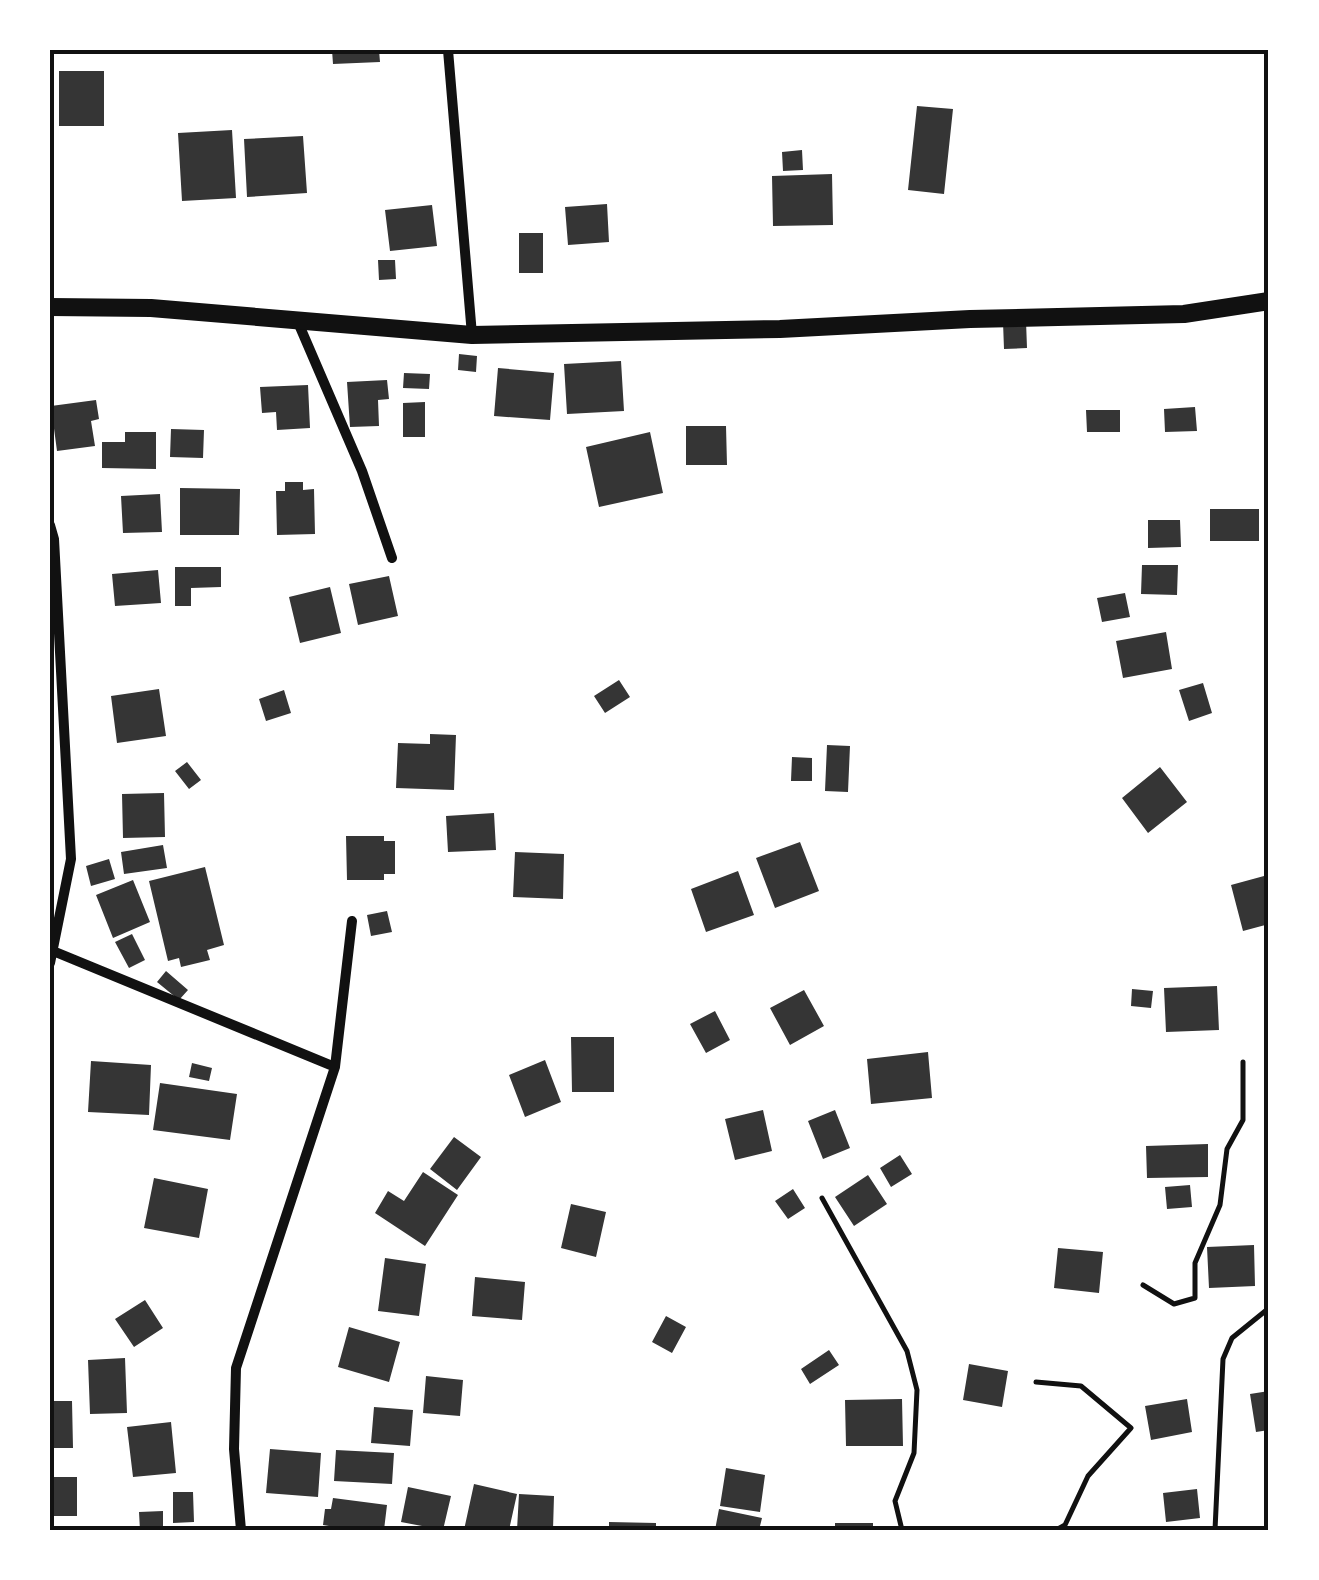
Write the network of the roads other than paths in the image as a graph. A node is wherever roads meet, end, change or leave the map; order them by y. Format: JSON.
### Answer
{"nodes":[{"id":1,"x":448,"y":50,"type":"edge"},
{"id":2,"x":1269,"y":301,"type":"edge"},
{"id":3,"x":50,"y":307,"type":"edge"},
{"id":4,"x":296,"y":319,"type":"junction"},
{"id":5,"x":472,"y":335,"type":"junction"},
{"id":6,"x":50,"y":526,"type":"edge"},
{"id":7,"x":392,"y":558,"type":"dead end"},
{"id":8,"x":352,"y":922,"type":"dead end"},
{"id":9,"x":53,"y":950,"type":"junction"},
{"id":10,"x":50,"y":963,"type":"edge"},
{"id":11,"x":335,"y":1067,"type":"junction"},
{"id":12,"x":241,"y":1530,"type":"edge"}],
"edges":[{"from":1,"to":5,"type":"street"},
{"from":2,"to":5,"type":"street"},
{"from":3,"to":4,"type":"street"},
{"from":4,"to":5,"type":"street"},
{"from":4,"to":7,"type":"street"},
{"from":6,"to":9,"type":"street"},
{"from":8,"to":11,"type":"street"},
{"from":9,"to":10,"type":"street"},
{"from":9,"to":11,"type":"street"},
{"from":11,"to":12,"type":"street"}]}
